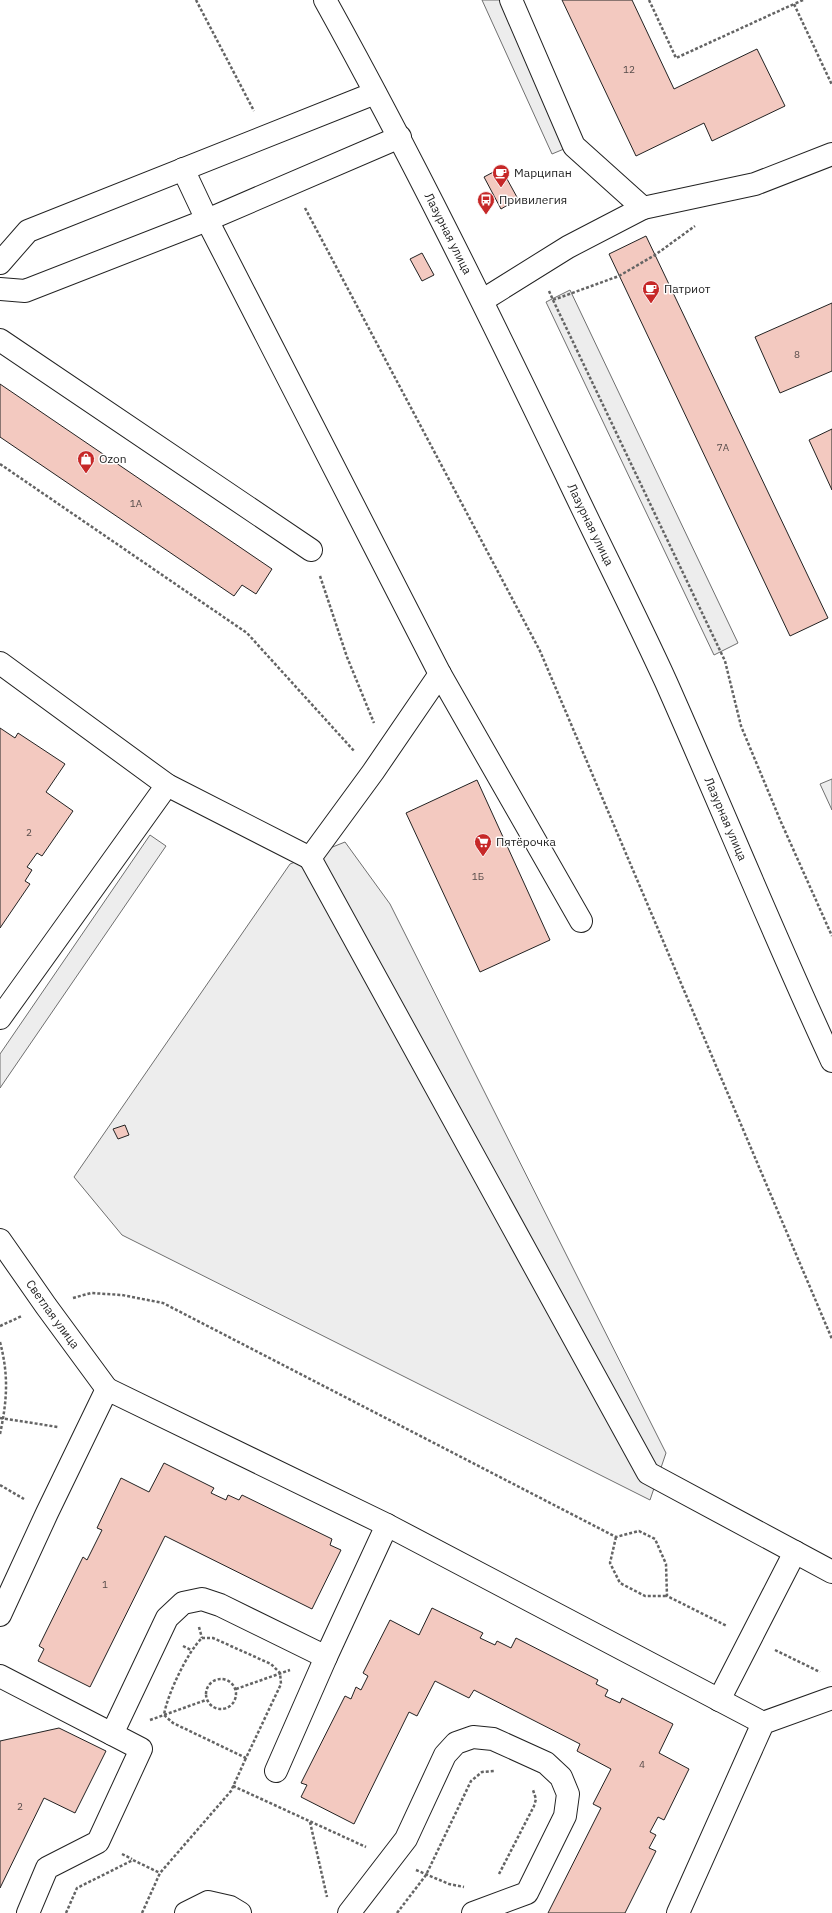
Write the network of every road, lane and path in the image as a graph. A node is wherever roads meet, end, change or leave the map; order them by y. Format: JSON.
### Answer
{"nodes":[{"id":1,"x":196,"y":0,"type":"edge"},
{"id":2,"x":326,"y":0,"type":"edge"},
{"id":3,"x":511,"y":0,"type":"edge"},
{"id":4,"x":649,"y":0,"type":"edge"},
{"id":5,"x":803,"y":0,"type":"edge"},
{"id":6,"x":794,"y":4,"type":"junction"},
{"id":7,"x":832,"y":85,"type":"edge"},
{"id":8,"x":374,"y":93,"type":"junction"},
{"id":9,"x":267,"y":135,"type":"junction"},
{"id":10,"x":400,"y":137,"type":"junction"},
{"id":11,"x":832,"y":154,"type":"edge"},
{"id":12,"x":183,"y":169,"type":"junction"},
{"id":13,"x":292,"y":183,"type":"junction"},
{"id":14,"x":643,"y":208,"type":"junction"},
{"id":15,"x":206,"y":220,"type":"junction"},
{"id":16,"x":655,"y":255,"type":"dead end"},
{"id":17,"x":0,"y":263,"type":"edge"},
{"id":18,"x":537,"y":267,"type":"junction"},
{"id":19,"x":0,"y":289,"type":"edge"},
{"id":20,"x":483,"y":300,"type":"junction"},
{"id":21,"x":553,"y":300,"type":"junction"},
{"id":22,"x":0,"y":340,"type":"edge"},
{"id":23,"x":0,"y":464,"type":"edge"},
{"id":24,"x":311,"y":550,"type":"joint"},
{"id":25,"x":0,"y":663,"type":"edge"},
{"id":26,"x":440,"y":674,"type":"junction"},
{"id":27,"x":386,"y":751,"type":"junction"},
{"id":28,"x":373,"y":772,"type":"junction"},
{"id":29,"x":167,"y":785,"type":"junction"},
{"id":30,"x":310,"y":858,"type":"junction"},
{"id":31,"x":581,"y":921,"type":"dead end"},
{"id":32,"x":832,"y":936,"type":"edge"},
{"id":33,"x":0,"y":1018,"type":"edge"},
{"id":34,"x":832,"y":1061,"type":"edge"},
{"id":35,"x":0,"y":1240,"type":"edge"},
{"id":36,"x":46,"y":1306,"type":"junction"},
{"id":37,"x":0,"y":1326,"type":"edge"},
{"id":38,"x":832,"y":1339,"type":"edge"},
{"id":39,"x":0,"y":1342,"type":"edge"},
{"id":40,"x":107,"y":1388,"type":"junction"},
{"id":41,"x":2,"y":1418,"type":"edge"},
{"id":42,"x":86,"y":1432,"type":"junction"},
{"id":43,"x":0,"y":1434,"type":"edge"},
{"id":44,"x":387,"y":1525,"type":"junction"},
{"id":45,"x":616,"y":1537,"type":"junction"},
{"id":46,"x":795,"y":1552,"type":"junction"},
{"id":47,"x":832,"y":1572,"type":"edge"},
{"id":48,"x":667,"y":1596,"type":"junction"},
{"id":49,"x":0,"y":1615,"type":"edge"},
{"id":50,"x":729,"y":1627,"type":"dead end"},
{"id":51,"x":770,"y":1647,"type":"dead end"},
{"id":52,"x":326,"y":1657,"type":"junction"},
{"id":53,"x":280,"y":1673,"type":"junction"},
{"id":54,"x":825,"y":1675,"type":"dead end"},
{"id":55,"x":0,"y":1676,"type":"edge"},
{"id":56,"x":236,"y":1689,"type":"junction"},
{"id":57,"x":832,"y":1698,"type":"edge"},
{"id":58,"x":206,"y":1700,"type":"junction"},
{"id":59,"x":719,"y":1700,"type":"junction"},
{"id":60,"x":164,"y":1715,"type":"junction"},
{"id":61,"x":763,"y":1723,"type":"junction"},
{"id":62,"x":112,"y":1734,"type":"junction"},
{"id":63,"x":246,"y":1758,"type":"junction"},
{"id":64,"x":276,"y":1770,"type":"dead end"},
{"id":65,"x":497,"y":1771,"type":"dead end"},
{"id":66,"x":233,"y":1786,"type":"junction"},
{"id":67,"x":530,"y":1787,"type":"dead end"},
{"id":68,"x":310,"y":1822,"type":"junction"},
{"id":69,"x":390,"y":1859,"type":"junction"},
{"id":70,"x":160,"y":1873,"type":"junction"},
{"id":71,"x":426,"y":1875,"type":"junction"},
{"id":72,"x":495,"y":1878,"type":"dead end"},
{"id":73,"x":466,"y":1887,"type":"dead end"},
{"id":74,"x":327,"y":1898,"type":"dead end"},
{"id":75,"x":28,"y":1913,"type":"edge"},
{"id":76,"x":66,"y":1913,"type":"edge"},
{"id":77,"x":142,"y":1913,"type":"edge"},
{"id":78,"x":186,"y":1913,"type":"edge"},
{"id":79,"x":240,"y":1913,"type":"edge"},
{"id":80,"x":349,"y":1913,"type":"edge"},
{"id":81,"x":397,"y":1913,"type":"edge"},
{"id":82,"x":473,"y":1913,"type":"edge"},
{"id":83,"x":678,"y":1913,"type":"edge"}],
"edges":[{"from":1,"to":9,"type":"path"},
{"from":2,"to":8,"type":"street","name":"Лазурная улица"},
{"from":3,"to":14,"type":"street"},
{"from":4,"to":6,"type":"path"},
{"from":5,"to":6,"type":"path"},
{"from":6,"to":7,"type":"path"},
{"from":8,"to":9,"type":"street"},
{"from":8,"to":10,"type":"street","name":"Лазурная улица"},
{"from":9,"to":12,"type":"street"},
{"from":10,"to":13,"type":"street"},
{"from":10,"to":20,"type":"street","name":"Лазурная улица"},
{"from":11,"to":14,"type":"street"},
{"from":12,"to":15,"type":"street"},
{"from":12,"to":17,"type":"street"},
{"from":13,"to":15,"type":"street"},
{"from":13,"to":38,"type":"path"},
{"from":14,"to":18,"type":"street"},
{"from":15,"to":19,"type":"street"},
{"from":15,"to":26,"type":"street"},
{"from":16,"to":21,"type":"path"},
{"from":18,"to":20,"type":"street"},
{"from":18,"to":21,"type":"path"},
{"from":20,"to":34,"type":"street","name":"Лазурная улица"},
{"from":21,"to":32,"type":"path"},
{"from":22,"to":24,"type":"street"},
{"from":23,"to":28,"type":"path"},
{"from":24,"to":27,"type":"path"},
{"from":25,"to":29,"type":"street"},
{"from":26,"to":27,"type":"street"},
{"from":26,"to":31,"type":"street"},
{"from":27,"to":28,"type":"street"},
{"from":28,"to":30,"type":"street"},
{"from":29,"to":30,"type":"street"},
{"from":29,"to":33,"type":"street"},
{"from":30,"to":46,"type":"street"},
{"from":35,"to":36,"type":"street","name":"Светлая улица"},
{"from":36,"to":37,"type":"path"},
{"from":36,"to":40,"type":"street","name":"Светлая улица"},
{"from":36,"to":45,"type":"path"},
{"from":39,"to":41,"type":"path"},
{"from":40,"to":42,"type":"street"},
{"from":40,"to":44,"type":"street"},
{"from":41,"to":42,"type":"path"},
{"from":41,"to":43,"type":"path"},
{"from":42,"to":49,"type":"street"},
{"from":44,"to":52,"type":"street"},
{"from":44,"to":59,"type":"street"},
{"from":45,"to":48,"type":"path"},
{"from":45,"to":48,"type":"path"},
{"from":46,"to":47,"type":"street"},
{"from":46,"to":59,"type":"street"},
{"from":48,"to":50,"type":"path"},
{"from":51,"to":54,"type":"path"},
{"from":52,"to":53,"type":"path"},
{"from":52,"to":62,"type":"street"},
{"from":52,"to":64,"type":"street"},
{"from":53,"to":56,"type":"path"},
{"from":53,"to":60,"type":"path"},
{"from":53,"to":63,"type":"path"},
{"from":55,"to":62,"type":"street"},
{"from":56,"to":58,"type":"path"},
{"from":56,"to":58,"type":"path"},
{"from":57,"to":61,"type":"street"},
{"from":58,"to":60,"type":"path"},
{"from":59,"to":61,"type":"street"},
{"from":60,"to":62,"type":"path"},
{"from":60,"to":63,"type":"path"},
{"from":61,"to":83,"type":"street"},
{"from":62,"to":75,"type":"street"},
{"from":63,"to":66,"type":"path"},
{"from":65,"to":71,"type":"path"},
{"from":66,"to":68,"type":"path"},
{"from":66,"to":70,"type":"path"},
{"from":67,"to":72,"type":"path"},
{"from":68,"to":69,"type":"path"},
{"from":68,"to":74,"type":"path"},
{"from":69,"to":80,"type":"street"},
{"from":69,"to":82,"type":"street"},
{"from":70,"to":76,"type":"path"},
{"from":70,"to":77,"type":"path"},
{"from":71,"to":73,"type":"path"},
{"from":71,"to":81,"type":"path"},
{"from":78,"to":79,"type":"street"}]}
